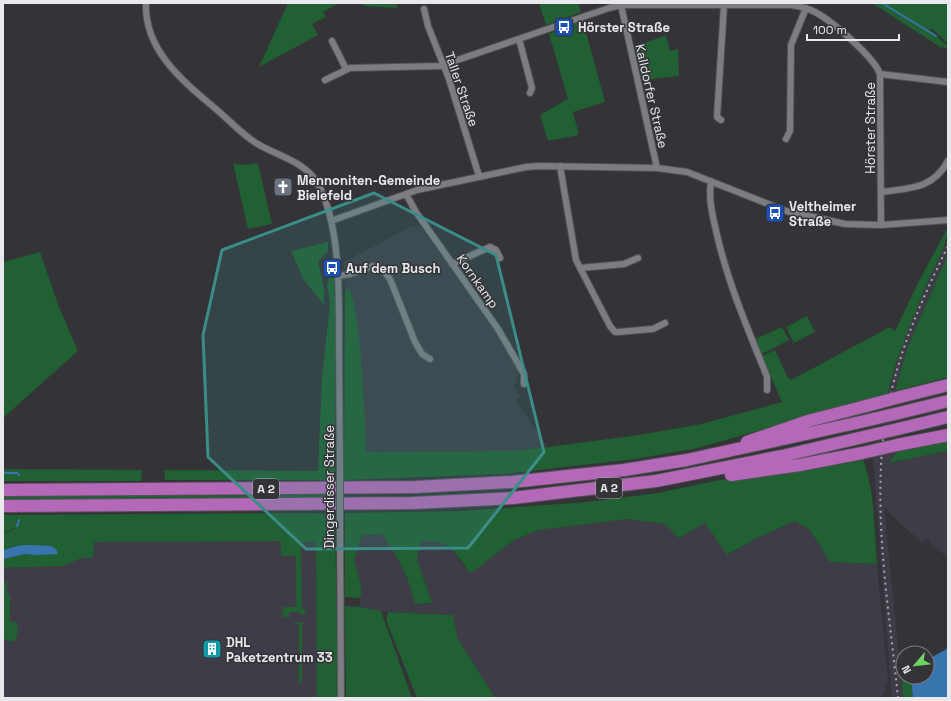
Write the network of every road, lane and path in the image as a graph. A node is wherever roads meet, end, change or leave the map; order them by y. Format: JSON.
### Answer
{"nodes":[{"id":1,"x":146,"y":3,"type":"edge"},
{"id":2,"x":724,"y":5,"type":"junction"},
{"id":3,"x":621,"y":6,"type":"junction"},
{"id":4,"x":424,"y":8,"type":"dead end"},
{"id":5,"x":806,"y":8,"type":"junction"},
{"id":6,"x":519,"y":39,"type":"junction"},
{"id":7,"x":332,"y":41,"type":"dead end"},
{"id":8,"x":445,"y":65,"type":"junction"},
{"id":9,"x":346,"y":69,"type":"junction"},
{"id":10,"x":880,"y":74,"type":"junction"},
{"id":11,"x":325,"y":80,"type":"dead end"},
{"id":12,"x":948,"y":82,"type":"edge"},
{"id":13,"x":530,"y":93,"type":"dead end"},
{"id":14,"x":721,"y":120,"type":"dead end"},
{"id":15,"x":786,"y":140,"type":"dead end"},
{"id":16,"x":948,"y":161,"type":"edge"},
{"id":17,"x":560,"y":166,"type":"junction"},
{"id":18,"x":657,"y":168,"type":"junction"},
{"id":19,"x":480,"y":176,"type":"junction"},
{"id":20,"x":711,"y":181,"type":"junction"},
{"id":21,"x":882,"y":192,"type":"junction"},
{"id":22,"x":406,"y":194,"type":"junction"},
{"id":23,"x":948,"y":220,"type":"edge"},
{"id":24,"x":330,"y":221,"type":"junction"},
{"id":25,"x":881,"y":225,"type":"junction"},
{"id":26,"x":500,"y":258,"type":"dead end"},
{"id":27,"x":638,"y":258,"type":"dead end"},
{"id":28,"x":452,"y":264,"type":"junction"},
{"id":29,"x":580,"y":268,"type":"junction"},
{"id":30,"x":338,"y":276,"type":"junction"},
{"id":31,"x":665,"y":323,"type":"dead end"},
{"id":32,"x":430,"y":359,"type":"dead end"},
{"id":33,"x":524,"y":384,"type":"dead end"},
{"id":34,"x":948,"y":385,"type":"edge"},
{"id":35,"x":767,"y":390,"type":"dead end"},
{"id":36,"x":948,"y":401,"type":"edge"},
{"id":37,"x":948,"y":417,"type":"edge"},
{"id":38,"x":948,"y":434,"type":"edge"},
{"id":39,"x":722,"y":453,"type":"junction"},
{"id":40,"x":704,"y":472,"type":"junction"},
{"id":41,"x":3,"y":490,"type":"edge"},
{"id":42,"x":3,"y":506,"type":"edge"},
{"id":43,"x":341,"y":698,"type":"edge"}],
"edges":[{"from":1,"to":24,"type":"street","name":"Dingerdisser Straße"},
{"from":2,"to":3,"type":"street","name":"Hörster Straße"},
{"from":2,"to":5,"type":"street","name":"Hörster Straße"},
{"from":2,"to":14,"type":"street"},
{"from":3,"to":6,"type":"street","name":"Hörster Straße"},
{"from":3,"to":18,"type":"street","name":"Kalldorfer Straße"},
{"from":4,"to":8,"type":"street","name":"Taller Straße"},
{"from":5,"to":10,"type":"street","name":"Hörster Straße"},
{"from":5,"to":15,"type":"street"},
{"from":6,"to":8,"type":"street","name":"Hörster Straße"},
{"from":6,"to":13,"type":"street"},
{"from":7,"to":9,"type":"street"},
{"from":8,"to":9,"type":"street","name":"Hörster Straße"},
{"from":8,"to":19,"type":"street","name":"Taller Straße"},
{"from":9,"to":11,"type":"street","name":"Hörster Straße"},
{"from":10,"to":12,"type":"street"},
{"from":10,"to":21,"type":"street","name":"Hörster Straße"},
{"from":16,"to":21,"type":"street"},
{"from":17,"to":18,"type":"street"},
{"from":17,"to":19,"type":"street"},
{"from":17,"to":29,"type":"street"},
{"from":18,"to":20,"type":"street"},
{"from":19,"to":22,"type":"street"},
{"from":20,"to":25,"type":"street"},
{"from":20,"to":35,"type":"street"},
{"from":21,"to":25,"type":"street","name":"Hörster Straße"},
{"from":22,"to":24,"type":"street"},
{"from":22,"to":28,"type":"street","name":"Kornkamp"},
{"from":23,"to":25,"type":"street"},
{"from":24,"to":30,"type":"street","name":"Dingerdisser Straße"},
{"from":26,"to":28,"type":"street"},
{"from":27,"to":29,"type":"street"},
{"from":28,"to":33,"type":"street","name":"Kornkamp"},
{"from":29,"to":31,"type":"street"},
{"from":30,"to":32,"type":"street"},
{"from":30,"to":43,"type":"street","name":"Dingerdisser Straße","bridge":true},
{"from":34,"to":39,"type":"highway","bridge":true},
{"from":36,"to":39,"type":"highway","number":"A 2","bridge":true},
{"from":37,"to":40,"type":"highway","number":"A 2","bridge":true},
{"from":38,"to":40,"type":"highway","bridge":true},
{"from":39,"to":41,"type":"highway","number":"A 2"},
{"from":40,"to":42,"type":"highway","number":"A 2"}]}
